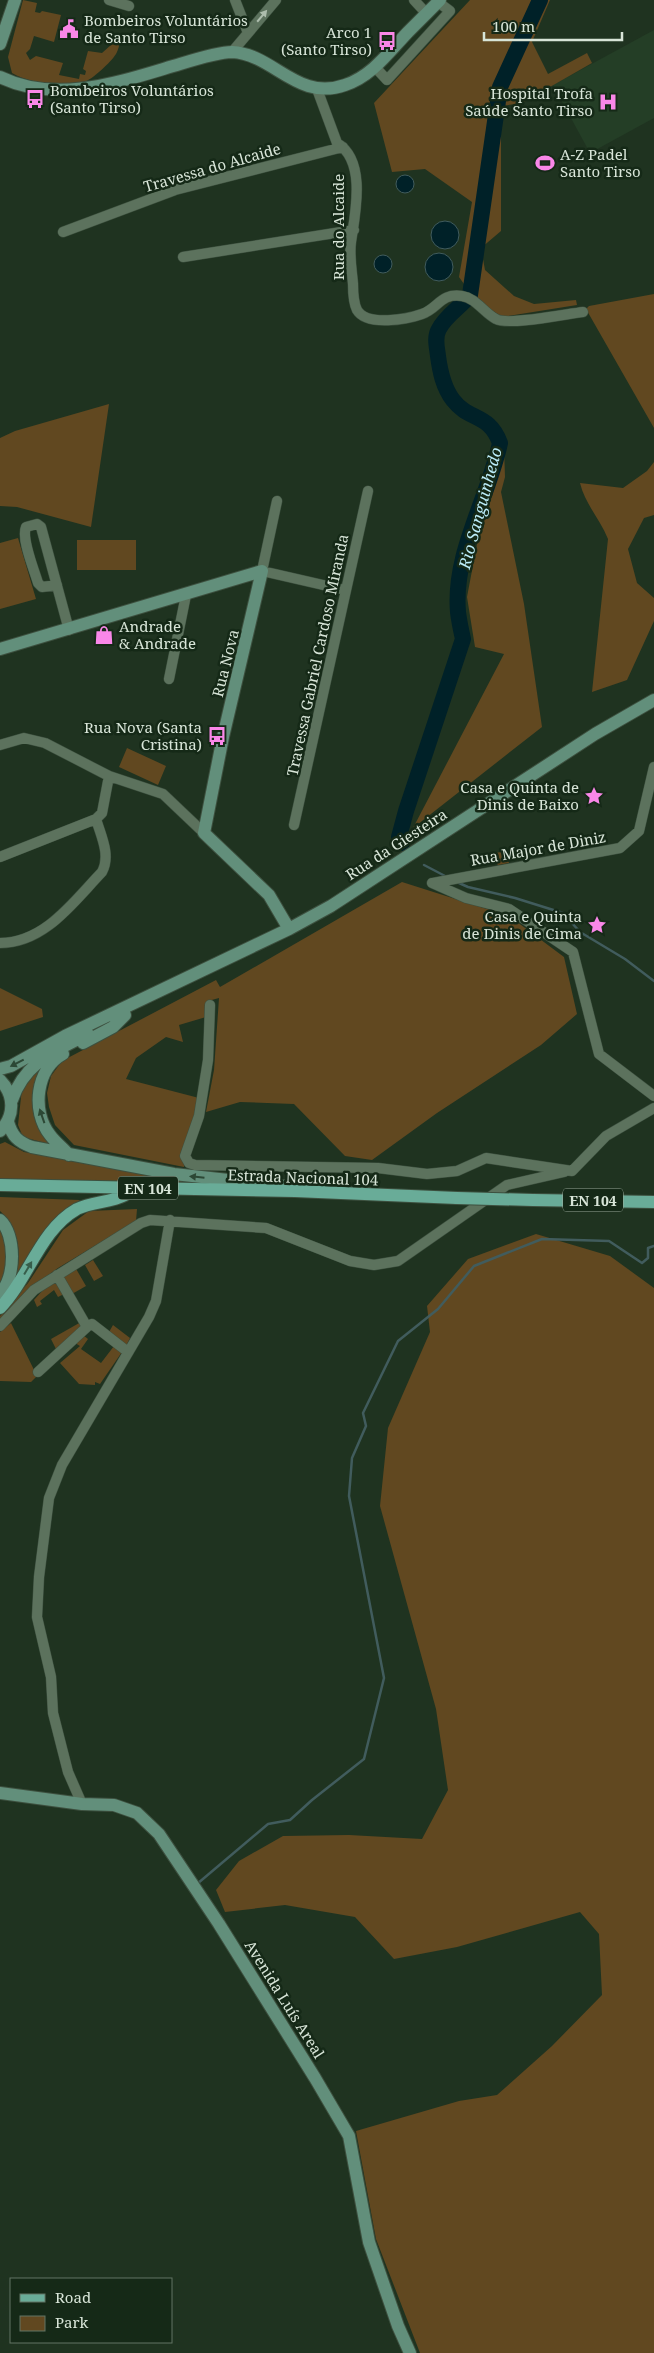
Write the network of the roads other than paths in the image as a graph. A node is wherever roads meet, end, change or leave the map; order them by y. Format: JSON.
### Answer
{"nodes":[{"id":1,"x":15,"y":0,"type":"edge"},
{"id":2,"x":109,"y":0,"type":"edge"},
{"id":3,"x":235,"y":0,"type":"edge"},
{"id":4,"x":276,"y":0,"type":"edge"},
{"id":5,"x":414,"y":0,"type":"edge"},
{"id":6,"x":439,"y":1,"type":"edge"},
{"id":7,"x":129,"y":6,"type":"dead end"},
{"id":8,"x":427,"y":14,"type":"junction"},
{"id":9,"x":248,"y":33,"type":"junction"},
{"id":10,"x":0,"y":44,"type":"edge"},
{"id":11,"x":232,"y":52,"type":"junction"},
{"id":12,"x":375,"y":67,"type":"junction"},
{"id":13,"x":0,"y":77,"type":"edge"},
{"id":14,"x":317,"y":89,"type":"junction"},
{"id":15,"x":343,"y":147,"type":"junction"},
{"id":16,"x":354,"y":230,"type":"junction"},
{"id":17,"x":63,"y":232,"type":"dead end"},
{"id":18,"x":183,"y":257,"type":"dead end"},
{"id":19,"x":583,"y":312,"type":"dead end"},
{"id":20,"x":368,"y":491,"type":"dead end"},
{"id":21,"x":277,"y":501,"type":"dead end"},
{"id":22,"x":262,"y":571,"type":"junction"},
{"id":23,"x":57,"y":585,"type":"junction"},
{"id":24,"x":345,"y":590,"type":"junction"},
{"id":25,"x":186,"y":595,"type":"junction"},
{"id":26,"x":69,"y":630,"type":"junction"},
{"id":27,"x":0,"y":649,"type":"edge"},
{"id":28,"x":170,"y":679,"type":"dead end"},
{"id":29,"x":654,"y":700,"type":"edge"},
{"id":30,"x":0,"y":745,"type":"edge"},
{"id":31,"x":654,"y":767,"type":"edge"},
{"id":32,"x":109,"y":776,"type":"junction"},
{"id":33,"x":96,"y":820,"type":"junction"},
{"id":34,"x":294,"y":825,"type":"dead end"},
{"id":35,"x":204,"y":833,"type":"junction"},
{"id":36,"x":0,"y":857,"type":"edge"},
{"id":37,"x":289,"y":929,"type":"junction"},
{"id":38,"x":0,"y":943,"type":"edge"},
{"id":39,"x":226,"y":959,"type":"junction"},
{"id":40,"x":210,"y":1005,"type":"dead end"},
{"id":41,"x":125,"y":1015,"type":"junction"},
{"id":42,"x":0,"y":1069,"type":"edge"},
{"id":43,"x":0,"y":1080,"type":"edge"},
{"id":44,"x":654,"y":1096,"type":"edge"},
{"id":45,"x":12,"y":1100,"type":"junction"},
{"id":46,"x":654,"y":1108,"type":"edge"},
{"id":47,"x":4,"y":1126,"type":"edge"},
{"id":48,"x":69,"y":1155,"type":"junction"},
{"id":49,"x":572,"y":1170,"type":"junction"},
{"id":50,"x":0,"y":1185,"type":"edge"},
{"id":51,"x":296,"y":1191,"type":"junction"},
{"id":52,"x":0,"y":1192,"type":"edge"},
{"id":53,"x":124,"y":1195,"type":"junction"},
{"id":54,"x":392,"y":1196,"type":"junction"},
{"id":55,"x":654,"y":1202,"type":"edge"},
{"id":56,"x":0,"y":1220,"type":"edge"},
{"id":57,"x":170,"y":1220,"type":"junction"},
{"id":58,"x":57,"y":1275,"type":"junction"},
{"id":59,"x":0,"y":1293,"type":"edge"},
{"id":60,"x":0,"y":1308,"type":"edge"},
{"id":61,"x":93,"y":1324,"type":"junction"},
{"id":62,"x":0,"y":1326,"type":"edge"},
{"id":63,"x":128,"y":1352,"type":"junction"},
{"id":64,"x":38,"y":1372,"type":"dead end"},
{"id":65,"x":0,"y":1793,"type":"edge"},
{"id":66,"x":82,"y":1804,"type":"junction"},
{"id":67,"x":410,"y":2353,"type":"edge"}],
"edges":[{"from":1,"to":10,"type":"street"},
{"from":2,"to":7,"type":"street"},
{"from":3,"to":9,"type":"street"},
{"from":9,"to":4,"type":"street","one_way":true},
{"from":5,"to":8,"type":"street"},
{"from":6,"to":8,"type":"street"},
{"from":6,"to":12,"type":"street"},
{"from":8,"to":12,"type":"street"},
{"from":9,"to":11,"type":"street"},
{"from":11,"to":13,"type":"street"},
{"from":11,"to":14,"type":"street"},
{"from":12,"to":14,"type":"street"},
{"from":14,"to":15,"type":"street","name":"Rua do Alcaide"},
{"from":15,"to":16,"type":"street","name":"Rua do Alcaide"},
{"from":15,"to":17,"type":"street","name":"Travessa do Alcaide"},
{"from":16,"to":18,"type":"street"},
{"from":16,"to":19,"type":"street","name":"Rua do Alcaide"},
{"from":20,"to":24,"type":"street","name":"Travessa Gabriel Cardoso Miranda"},
{"from":21,"to":22,"type":"street","name":"Rua Nova"},
{"from":22,"to":24,"type":"street"},
{"from":22,"to":25,"type":"street"},
{"from":22,"to":35,"type":"street","name":"Rua Nova"},
{"from":23,"to":23,"type":"street"},
{"from":23,"to":26,"type":"street"},
{"from":24,"to":34,"type":"street","name":"Travessa Gabriel Cardoso Miranda"},
{"from":25,"to":26,"type":"street"},
{"from":25,"to":28,"type":"street"},
{"from":26,"to":27,"type":"street"},
{"from":29,"to":37,"type":"street","name":"Rua da Giesteira"},
{"from":30,"to":32,"type":"street"},
{"from":31,"to":44,"type":"street","name":"Rua Major de Diniz"},
{"from":32,"to":33,"type":"street"},
{"from":32,"to":35,"type":"street"},
{"from":33,"to":36,"type":"street"},
{"from":33,"to":38,"type":"street"},
{"from":35,"to":37,"type":"street"},
{"from":37,"to":39,"type":"street","name":"Rua da Giesteira"},
{"from":39,"to":41,"type":"street"},
{"from":39,"to":42,"type":"street","one_way":true},
{"from":40,"to":49,"type":"street"},
{"from":41,"to":45,"type":"street"},
{"from":48,"to":41,"type":"street","one_way":true},
{"from":43,"to":45,"type":"street"},
{"from":45,"to":47,"type":"street"},
{"from":46,"to":49,"type":"street"},
{"from":47,"to":48,"type":"street"},
{"from":51,"to":48,"type":"street","one_way":true},
{"from":49,"to":57,"type":"street"},
{"from":50,"to":51,"type":"main road","name":"Estrada Nacional 104","number":"EN 104"},
{"from":51,"to":54,"type":"main road","name":"Estrada Nacional 104","number":"EN 104"},
{"from":52,"to":53,"type":"main road","name":"Estrada Nacional 104","number":"EN 104"},
{"from":53,"to":54,"type":"main road","name":"Estrada Nacional 104","number":"EN 104"},
{"from":60,"to":53,"type":"main road","one_way":true},
{"from":54,"to":55,"type":"main road","number":"EN 104","bridge":true},
{"from":56,"to":59,"type":"street"},
{"from":57,"to":58,"type":"street"},
{"from":57,"to":63,"type":"street"},
{"from":58,"to":61,"type":"street"},
{"from":58,"to":62,"type":"street"},
{"from":61,"to":63,"type":"street"},
{"from":61,"to":64,"type":"street"},
{"from":63,"to":66,"type":"street"},
{"from":65,"to":66,"type":"street","name":"Avenida Luís Areal"},
{"from":66,"to":67,"type":"street","name":"Avenida Luís Areal"}]}
